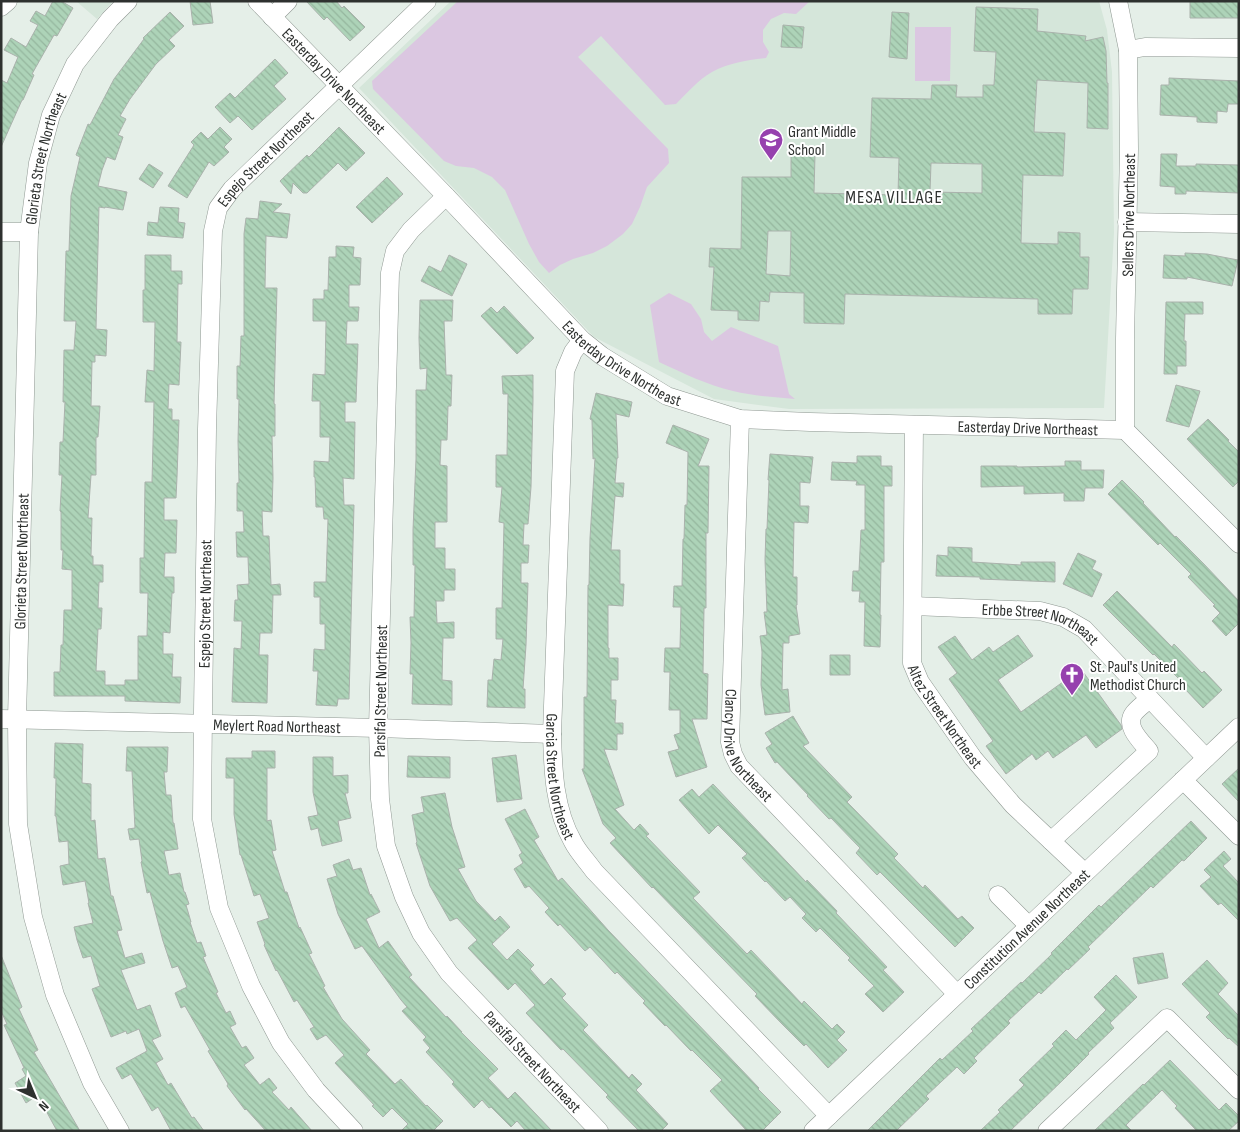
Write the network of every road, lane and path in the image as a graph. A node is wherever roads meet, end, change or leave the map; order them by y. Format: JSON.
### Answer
{"nodes":[{"id":1,"x":8,"y":1,"type":"edge"},
{"id":2,"x":128,"y":1,"type":"edge"},
{"id":3,"x":257,"y":1,"type":"edge"},
{"id":4,"x":288,"y":1,"type":"edge"},
{"id":5,"x":427,"y":1,"type":"edge"},
{"id":6,"x":1118,"y":1,"type":"edge"},
{"id":7,"x":1,"y":7,"type":"edge"},
{"id":8,"x":272,"y":17,"type":"junction"},
{"id":9,"x":1239,"y":48,"type":"edge"},
{"id":10,"x":1128,"y":50,"type":"junction"},
{"id":11,"x":338,"y":86,"type":"junction"},
{"id":12,"x":446,"y":196,"type":"junction"},
{"id":13,"x":1127,"y":222,"type":"junction"},
{"id":14,"x":1239,"y":224,"type":"edge"},
{"id":15,"x":1,"y":232,"type":"edge"},
{"id":16,"x":29,"y":232,"type":"junction"},
{"id":17,"x":582,"y":340,"type":"junction"},
{"id":18,"x":740,"y":419,"type":"junction"},
{"id":19,"x":914,"y":424,"type":"junction"},
{"id":20,"x":1125,"y":430,"type":"junction"},
{"id":21,"x":1239,"y":544,"type":"edge"},
{"id":22,"x":913,"y":606,"type":"junction"},
{"id":23,"x":1150,"y":699,"type":"junction"},
{"id":24,"x":9,"y":718,"type":"edge"},
{"id":25,"x":203,"y":724,"type":"junction"},
{"id":26,"x":1239,"y":727,"type":"edge"},
{"id":27,"x":378,"y":728,"type":"junction"},
{"id":28,"x":552,"y":734,"type":"junction"},
{"id":29,"x":1206,"y":758,"type":"junction"},
{"id":30,"x":1183,"y":780,"type":"junction"},
{"id":31,"x":1239,"y":836,"type":"edge"},
{"id":32,"x":1051,"y":841,"type":"junction"},
{"id":33,"x":1085,"y":873,"type":"junction"},
{"id":34,"x":998,"y":895,"type":"dead end"},
{"id":35,"x":1029,"y":926,"type":"junction"},
{"id":36,"x":957,"y":994,"type":"junction"},
{"id":37,"x":1239,"y":1090,"type":"edge"},
{"id":38,"x":829,"y":1116,"type":"junction"},
{"id":39,"x":120,"y":1131,"type":"edge"},
{"id":40,"x":354,"y":1131,"type":"edge"},
{"id":41,"x":599,"y":1131,"type":"edge"},
{"id":42,"x":813,"y":1131,"type":"edge"},
{"id":43,"x":1047,"y":1131,"type":"edge"}],
"edges":[{"from":1,"to":7,"type":"street"},
{"from":2,"to":16,"type":"street","name":"Glorieta Street Northeast"},
{"from":3,"to":8,"type":"street","name":"Easterday Drive Northeast"},
{"from":4,"to":8,"type":"street"},
{"from":5,"to":11,"type":"street","name":"Espejo Street Northeast"},
{"from":6,"to":10,"type":"street","name":"Sellers Drive Northeast"},
{"from":8,"to":11,"type":"street","name":"Easterday Drive Northeast"},
{"from":9,"to":10,"type":"street"},
{"from":10,"to":13,"type":"street","name":"Sellers Drive Northeast"},
{"from":11,"to":12,"type":"street","name":"Easterday Drive Northeast"},
{"from":11,"to":25,"type":"street","name":"Espejo Street Northeast"},
{"from":12,"to":17,"type":"street","name":"Easterday Drive Northeast"},
{"from":12,"to":27,"type":"street","name":"Parsifal Street Northeast"},
{"from":13,"to":14,"type":"street"},
{"from":13,"to":20,"type":"street","name":"Sellers Drive Northeast"},
{"from":15,"to":16,"type":"street"},
{"from":16,"to":24,"type":"street","name":"Glorieta Street Northeast"},
{"from":17,"to":18,"type":"street","name":"Easterday Drive Northeast"},
{"from":17,"to":28,"type":"street","name":"Garcia Street Northeast"},
{"from":18,"to":19,"type":"street","name":"Easterday Drive Northeast"},
{"from":18,"to":36,"type":"street","name":"Clancy Drive Northeast"},
{"from":19,"to":20,"type":"street","name":"Easterday Drive Northeast"},
{"from":19,"to":22,"type":"street","name":"Altez Street Northeast"},
{"from":20,"to":21,"type":"street"},
{"from":22,"to":23,"type":"street","name":"Erbbe Street Northeast"},
{"from":22,"to":32,"type":"street","name":"Altez Street Northeast"},
{"from":23,"to":29,"type":"street","name":"Erbbe Street Northeast"},
{"from":23,"to":32,"type":"street"},
{"from":24,"to":25,"type":"street","name":"Meylert Road Northeast"},
{"from":24,"to":39,"type":"street","name":"Glorieta Street Northeast"},
{"from":25,"to":27,"type":"street","name":"Meylert Road Northeast"},
{"from":25,"to":40,"type":"street","name":"Espejo Street Northeast"},
{"from":26,"to":29,"type":"street","name":"Constitution Avenue Northeast"},
{"from":27,"to":28,"type":"street","name":"Meylert Road Northeast"},
{"from":27,"to":41,"type":"street","name":"Parsifal Street Northeast"},
{"from":28,"to":38,"type":"street","name":"Garcia Street Northeast"},
{"from":29,"to":30,"type":"street","name":"Constitution Avenue Northeast"},
{"from":30,"to":31,"type":"street"},
{"from":30,"to":33,"type":"street","name":"Constitution Avenue Northeast"},
{"from":32,"to":33,"type":"street","name":"Altez Street Northeast"},
{"from":33,"to":35,"type":"street","name":"Constitution Avenue Northeast"},
{"from":34,"to":35,"type":"street"},
{"from":35,"to":36,"type":"street","name":"Constitution Avenue Northeast"},
{"from":36,"to":38,"type":"street","name":"Constitution Avenue Northeast"},
{"from":37,"to":43,"type":"street"},
{"from":38,"to":42,"type":"street","name":"Constitution Avenue Northeast"}]}
